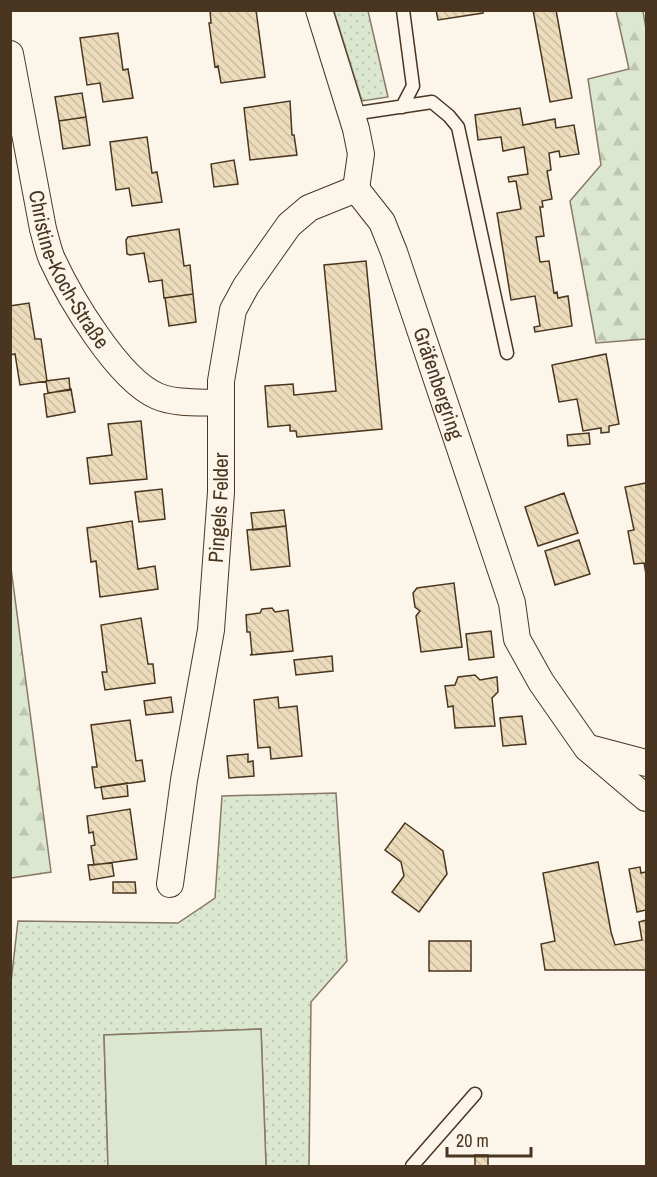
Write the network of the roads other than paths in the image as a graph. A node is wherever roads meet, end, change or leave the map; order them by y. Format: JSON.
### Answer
{"nodes":[{"id":1,"x":319,"y":10,"type":"edge"},
{"id":2,"x":403,"y":10,"type":"edge"},
{"id":3,"x":10,"y":54,"type":"edge"},
{"id":4,"x":402,"y":107,"type":"junction"},
{"id":5,"x":351,"y":114,"type":"junction"},
{"id":6,"x":356,"y":189,"type":"junction"},
{"id":7,"x":507,"y":353,"type":"dead end"},
{"id":8,"x":221,"y":403,"type":"junction"},
{"id":9,"x":587,"y":748,"type":"junction"},
{"id":10,"x":646,"y":764,"type":"edge"},
{"id":11,"x":646,"y":798,"type":"edge"},
{"id":12,"x":170,"y":884,"type":"dead end"},
{"id":13,"x":475,"y":1094,"type":"dead end"},
{"id":14,"x":412,"y":1167,"type":"edge"}],
"edges":[{"from":1,"to":5,"type":"street"},
{"from":2,"to":4,"type":"lane"},
{"from":3,"to":8,"type":"street","name":"Christine-Koch-Straße"},
{"from":4,"to":5,"type":"lane"},
{"from":4,"to":7,"type":"lane"},
{"from":5,"to":6,"type":"street"},
{"from":6,"to":8,"type":"street","name":"Pingels Felder"},
{"from":6,"to":9,"type":"street","name":"Gräfenbergring"},
{"from":8,"to":12,"type":"street","name":"Pingels Felder"},
{"from":9,"to":10,"type":"street"},
{"from":9,"to":11,"type":"street","name":"Gräfenbergring"},
{"from":13,"to":14,"type":"lane"}]}
